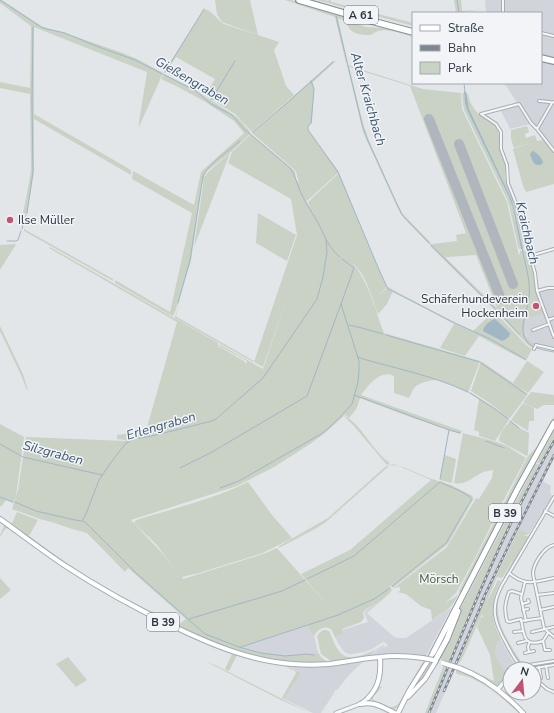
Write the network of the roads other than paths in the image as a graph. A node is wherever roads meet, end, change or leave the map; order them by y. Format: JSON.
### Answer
{"nodes":[{"id":1,"x":299,"y":0,"type":"edge"},
{"id":2,"x":308,"y":0,"type":"edge"},
{"id":3,"x":504,"y":0,"type":"edge"},
{"id":4,"x":334,"y":11,"type":"junction"},
{"id":5,"x":503,"y":12,"type":"edge"},
{"id":6,"x":348,"y":18,"type":"dead end"},
{"id":7,"x":382,"y":26,"type":"dead end"},
{"id":8,"x":394,"y":27,"type":"junction"},
{"id":9,"x":412,"y":29,"type":"edge"},
{"id":10,"x":412,"y":32,"type":"edge"},
{"id":11,"x":542,"y":33,"type":"edge"},
{"id":12,"x":554,"y":36,"type":"edge"},
{"id":13,"x":542,"y":58,"type":"edge"},
{"id":14,"x":542,"y":61,"type":"edge"},
{"id":15,"x":554,"y":61,"type":"edge"},
{"id":16,"x":554,"y":64,"type":"edge"},
{"id":17,"x":539,"y":101,"type":"dead end"},
{"id":18,"x":553,"y":102,"type":"edge"},
{"id":19,"x":537,"y":129,"type":"junction"},
{"id":20,"x":554,"y":151,"type":"edge"},
{"id":21,"x":554,"y":249,"type":"edge"},
{"id":22,"x":530,"y":256,"type":"junction"},
{"id":23,"x":554,"y":288,"type":"edge"},
{"id":24,"x":537,"y":291,"type":"junction"},
{"id":25,"x":554,"y":318,"type":"edge"},
{"id":26,"x":548,"y":320,"type":"junction"},
{"id":27,"x":549,"y":324,"type":"junction"},
{"id":28,"x":533,"y":330,"type":"dead end"},
{"id":29,"x":554,"y":338,"type":"edge"},
{"id":30,"x":534,"y":347,"type":"dead end"},
{"id":31,"x":554,"y":349,"type":"edge"},
{"id":32,"x":554,"y":423,"type":"edge"},
{"id":33,"x":554,"y":428,"type":"edge"},
{"id":34,"x":554,"y":497,"type":"edge"},
{"id":35,"x":545,"y":511,"type":"junction"},
{"id":36,"x":554,"y":515,"type":"edge"},
{"id":37,"x":0,"y":519,"type":"edge"},
{"id":38,"x":554,"y":545,"type":"edge"},
{"id":39,"x":508,"y":574,"type":"junction"},
{"id":40,"x":554,"y":578,"type":"edge"},
{"id":41,"x":525,"y":582,"type":"junction"},
{"id":42,"x":534,"y":582,"type":"junction"},
{"id":43,"x":554,"y":593,"type":"edge"},
{"id":44,"x":521,"y":594,"type":"junction"},
{"id":45,"x":537,"y":595,"type":"junction"},
{"id":46,"x":528,"y":600,"type":"dead end"},
{"id":47,"x":522,"y":604,"type":"junction"},
{"id":48,"x":460,"y":606,"type":"junction"},
{"id":49,"x":554,"y":607,"type":"edge"},
{"id":50,"x":528,"y":609,"type":"dead end"},
{"id":51,"x":523,"y":610,"type":"junction"},
{"id":52,"x":540,"y":610,"type":"junction"},
{"id":53,"x":542,"y":618,"type":"junction"},
{"id":54,"x":521,"y":620,"type":"junction"},
{"id":55,"x":526,"y":621,"type":"junction"},
{"id":56,"x":554,"y":627,"type":"edge"},
{"id":57,"x":523,"y":630,"type":"junction"},
{"id":58,"x":545,"y":630,"type":"junction"},
{"id":59,"x":514,"y":632,"type":"dead end"},
{"id":60,"x":532,"y":632,"type":"dead end"},
{"id":61,"x":548,"y":633,"type":"junction"},
{"id":62,"x":554,"y":637,"type":"edge"},
{"id":63,"x":526,"y":640,"type":"junction"},
{"id":64,"x":543,"y":641,"type":"junction"},
{"id":65,"x":518,"y":643,"type":"dead end"},
{"id":66,"x":529,"y":643,"type":"junction"},
{"id":67,"x":545,"y":650,"type":"junction"},
{"id":68,"x":550,"y":650,"type":"dead end"},
{"id":69,"x":534,"y":651,"type":"dead end"},
{"id":70,"x":542,"y":651,"type":"dead end"},
{"id":71,"x":440,"y":652,"type":"junction"},
{"id":72,"x":529,"y":652,"type":"junction"},
{"id":73,"x":433,"y":653,"type":"junction"},
{"id":74,"x":525,"y":654,"type":"dead end"},
{"id":75,"x":380,"y":657,"type":"junction"},
{"id":76,"x":369,"y":658,"type":"junction"},
{"id":77,"x":435,"y":661,"type":"junction"},
{"id":78,"x":516,"y":661,"type":"edge"},
{"id":79,"x":554,"y":661,"type":"edge"},
{"id":80,"x":542,"y":662,"type":"edge"},
{"id":81,"x":378,"y":663,"type":"junction"},
{"id":82,"x":443,"y":663,"type":"junction"},
{"id":83,"x":554,"y":665,"type":"edge"},
{"id":84,"x":546,"y":666,"type":"junction"},
{"id":85,"x":542,"y":667,"type":"edge"},
{"id":86,"x":380,"y":672,"type":"junction"},
{"id":87,"x":548,"y":678,"type":"dead end"},
{"id":88,"x":502,"y":684,"type":"edge"},
{"id":89,"x":542,"y":685,"type":"edge"},
{"id":90,"x":498,"y":688,"type":"junction"},
{"id":91,"x":554,"y":692,"type":"edge"},
{"id":92,"x":368,"y":698,"type":"junction"},
{"id":93,"x":404,"y":700,"type":"junction"},
{"id":94,"x":371,"y":703,"type":"junction"},
{"id":95,"x":360,"y":704,"type":"junction"},
{"id":96,"x":377,"y":705,"type":"junction"},
{"id":97,"x":386,"y":709,"type":"junction"},
{"id":98,"x":336,"y":713,"type":"edge"},
{"id":99,"x":395,"y":713,"type":"edge"},
{"id":100,"x":398,"y":713,"type":"edge"},
{"id":101,"x":523,"y":713,"type":"edge"}],
"edges":[{"from":1,"to":4,"type":"highway","number":"A 61"},
{"from":2,"to":9,"type":"highway","number":"A 61"},
{"from":3,"to":5,"type":"street"},
{"from":4,"to":6,"type":"highway"},
{"from":4,"to":8,"type":"highway","number":"A 61"},
{"from":7,"to":8,"type":"highway"},
{"from":8,"to":10,"type":"highway","number":"A 61"},
{"from":11,"to":12,"type":"street"},
{"from":13,"to":15,"type":"highway"},
{"from":14,"to":16,"type":"highway"},
{"from":17,"to":18,"type":"street"},
{"from":18,"to":19,"type":"street"},
{"from":19,"to":20,"type":"street"},
{"from":19,"to":22,"type":"street"},
{"from":21,"to":22,"type":"street"},
{"from":22,"to":24,"type":"street"},
{"from":23,"to":24,"type":"street"},
{"from":24,"to":26,"type":"street"},
{"from":25,"to":26,"type":"street"},
{"from":26,"to":27,"type":"street"},
{"from":27,"to":28,"type":"street"},
{"from":27,"to":29,"type":"street"},
{"from":30,"to":31,"type":"street"},
{"from":32,"to":73,"type":"highway","number":"B 39"},
{"from":33,"to":48,"type":"highway","number":"B 39"},
{"from":34,"to":35,"type":"street"},
{"from":35,"to":36,"type":"street"},
{"from":35,"to":39,"type":"street"},
{"from":37,"to":76,"type":"main road","number":"B 39"},
{"from":38,"to":42,"type":"street"},
{"from":39,"to":41,"type":"street"},
{"from":39,"to":78,"type":"street"},
{"from":40,"to":42,"type":"street"},
{"from":41,"to":42,"type":"street"},
{"from":41,"to":44,"type":"street"},
{"from":42,"to":45,"type":"street"},
{"from":43,"to":45,"type":"street"},
{"from":44,"to":47,"type":"street"},
{"from":44,"to":54,"type":"street"},
{"from":45,"to":52,"type":"street"},
{"from":46,"to":47,"type":"street"},
{"from":47,"to":51,"type":"street"},
{"from":48,"to":71,"type":"highway","number":"B 39"},
{"from":48,"to":73,"type":"highway","number":"B 39"},
{"from":49,"to":52,"type":"street"},
{"from":50,"to":51,"type":"street"},
{"from":51,"to":55,"type":"street"},
{"from":52,"to":53,"type":"street"},
{"from":53,"to":55,"type":"street"},
{"from":53,"to":58,"type":"street"},
{"from":54,"to":55,"type":"street"},
{"from":54,"to":57,"type":"street"},
{"from":56,"to":58,"type":"street"},
{"from":57,"to":59,"type":"street"},
{"from":57,"to":63,"type":"street"},
{"from":58,"to":60,"type":"street"},
{"from":58,"to":61,"type":"street"},
{"from":61,"to":62,"type":"street"},
{"from":61,"to":64,"type":"street"},
{"from":63,"to":65,"type":"street"},
{"from":63,"to":66,"type":"street"},
{"from":64,"to":66,"type":"street"},
{"from":64,"to":67,"type":"street"},
{"from":66,"to":72,"type":"street"},
{"from":67,"to":68,"type":"street"},
{"from":67,"to":70,"type":"street"},
{"from":69,"to":72,"type":"street"},
{"from":71,"to":77,"type":"highway","number":"B 39"},
{"from":71,"to":82,"type":"highway"},
{"from":72,"to":74,"type":"street"},
{"from":73,"to":93,"type":"main road","number":"B 39"},
{"from":75,"to":76,"type":"main road","number":"B 39"},
{"from":75,"to":77,"type":"main road","number":"B 39","bridge":true},
{"from":75,"to":81,"type":"main road"},
{"from":75,"to":86,"type":"main road"},
{"from":76,"to":81,"type":"main road"},
{"from":77,"to":82,"type":"main road"},
{"from":77,"to":93,"type":"main road"},
{"from":79,"to":80,"type":"street"},
{"from":81,"to":86,"type":"main road"},
{"from":82,"to":90,"type":"main road","bridge":true},
{"from":83,"to":84,"type":"street"},
{"from":84,"to":85,"type":"street"},
{"from":84,"to":87,"type":"street"},
{"from":86,"to":92,"type":"main road"},
{"from":88,"to":90,"type":"street"},
{"from":89,"to":91,"type":"street"},
{"from":90,"to":101,"type":"main road"},
{"from":92,"to":94,"type":"main road"},
{"from":92,"to":95,"type":"street"},
{"from":92,"to":96,"type":"main road"},
{"from":93,"to":97,"type":"main road","number":"B 39"},
{"from":93,"to":100,"type":"main road"},
{"from":94,"to":95,"type":"main road"},
{"from":94,"to":96,"type":"main road"},
{"from":95,"to":98,"type":"street"},
{"from":96,"to":97,"type":"main road"},
{"from":97,"to":99,"type":"main road"}]}
